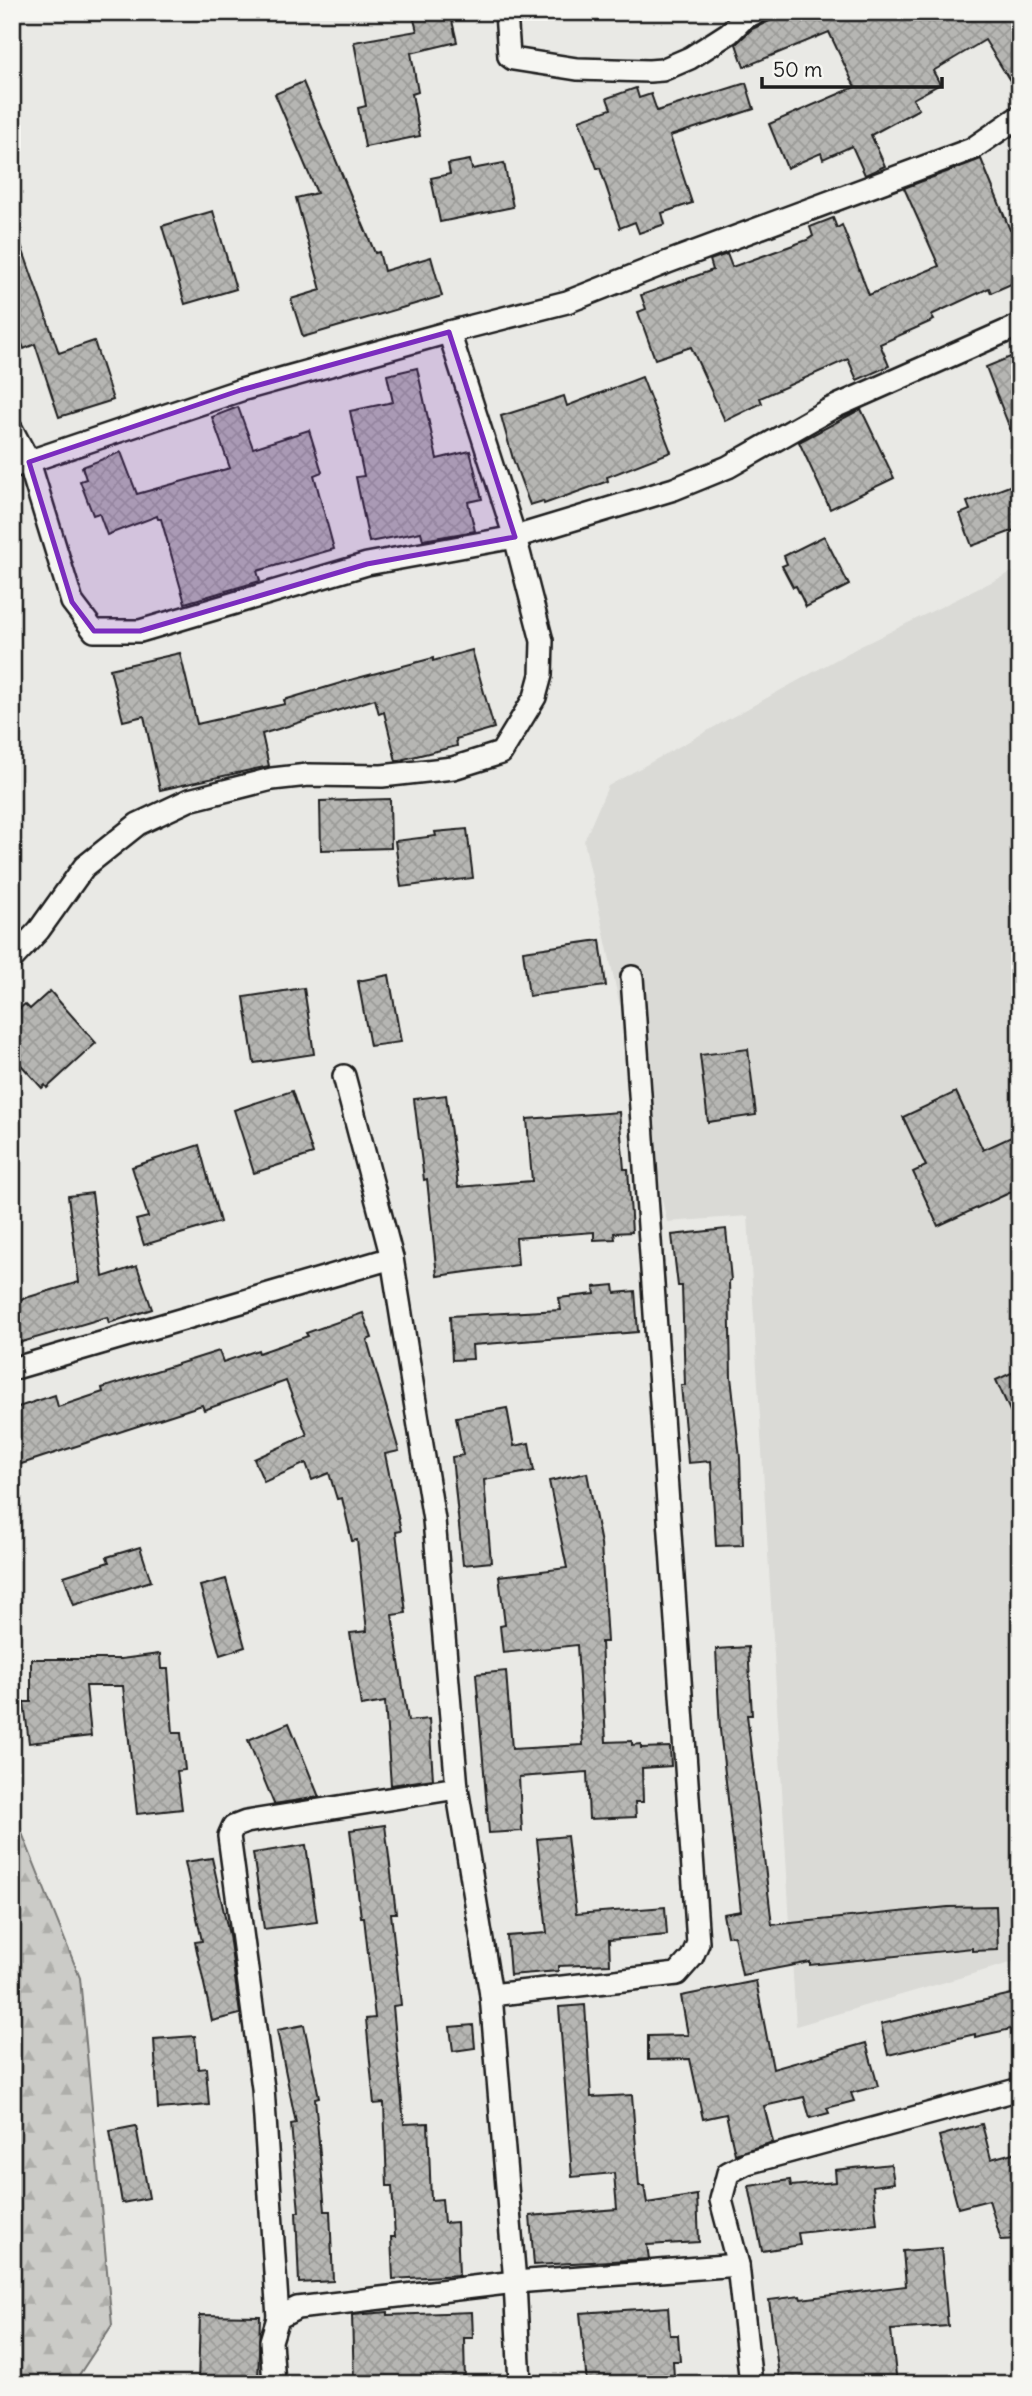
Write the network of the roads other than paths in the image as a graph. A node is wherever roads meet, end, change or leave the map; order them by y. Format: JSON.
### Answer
{"nodes":[{"id":1,"x":506,"y":12,"type":"edge"},
{"id":2,"x":757,"y":12,"type":"edge"},
{"id":3,"x":1020,"y":116,"type":"edge"},
{"id":4,"x":1020,"y":325,"type":"edge"},
{"id":5,"x":449,"y":332,"type":"junction"},
{"id":6,"x":12,"y":430,"type":"edge"},
{"id":7,"x":20,"y":464,"type":"edge"},
{"id":8,"x":515,"y":537,"type":"junction"},
{"id":9,"x":12,"y":959,"type":"edge"},
{"id":10,"x":632,"y":978,"type":"dead end"},
{"id":11,"x":344,"y":1076,"type":"dead end"},
{"id":12,"x":391,"y":1258,"type":"junction"},
{"id":13,"x":12,"y":1369,"type":"edge"},
{"id":14,"x":457,"y":1788,"type":"junction"},
{"id":15,"x":491,"y":1995,"type":"junction"},
{"id":16,"x":1020,"y":2089,"type":"edge"},
{"id":17,"x":738,"y":2265,"type":"junction"},
{"id":18,"x":515,"y":2282,"type":"junction"},
{"id":19,"x":278,"y":2318,"type":"junction"},
{"id":20,"x":274,"y":2384,"type":"edge"},
{"id":21,"x":520,"y":2384,"type":"edge"},
{"id":22,"x":751,"y":2384,"type":"edge"}],
"edges":[{"from":1,"to":2,"type":"street"},
{"from":3,"to":5,"type":"street"},
{"from":4,"to":8,"type":"street"},
{"from":5,"to":7,"type":"street"},
{"from":5,"to":8,"type":"street"},
{"from":6,"to":7,"type":"street"},
{"from":7,"to":8,"type":"street"},
{"from":8,"to":9,"type":"street"},
{"from":10,"to":15,"type":"street"},
{"from":11,"to":12,"type":"street"},
{"from":12,"to":13,"type":"street"},
{"from":12,"to":14,"type":"street"},
{"from":14,"to":15,"type":"street"},
{"from":14,"to":19,"type":"street"},
{"from":15,"to":18,"type":"street"},
{"from":16,"to":17,"type":"street"},
{"from":17,"to":18,"type":"street"},
{"from":17,"to":22,"type":"street"},
{"from":18,"to":19,"type":"street"},
{"from":18,"to":21,"type":"street"},
{"from":19,"to":20,"type":"street"}]}
